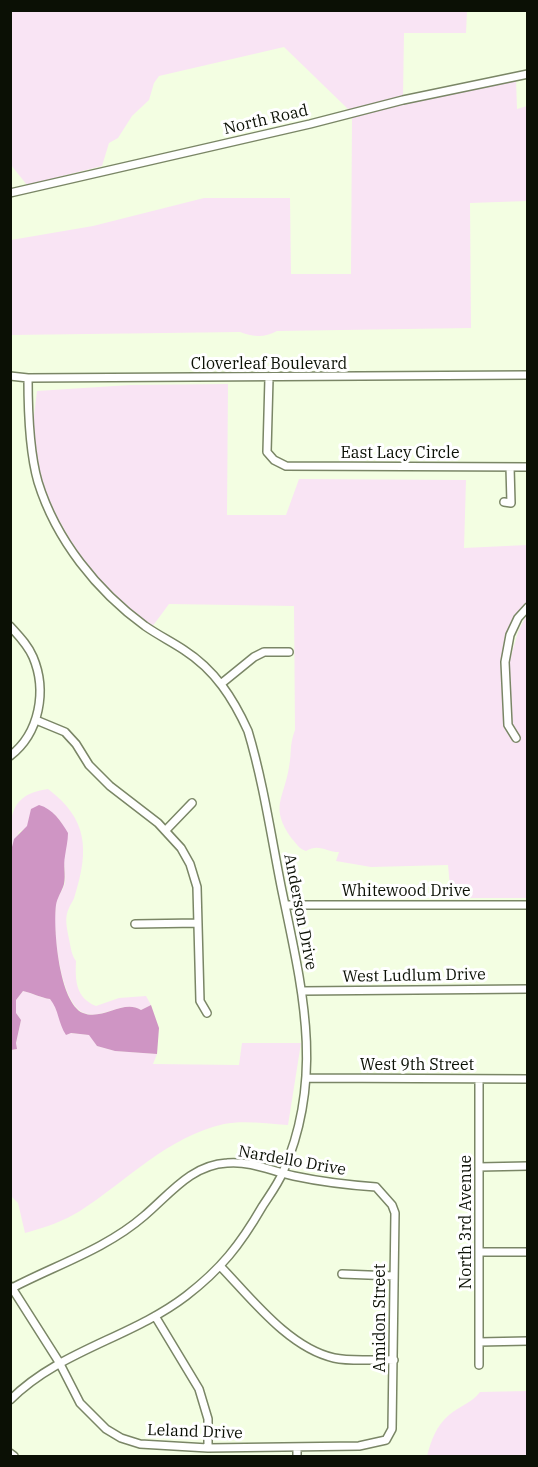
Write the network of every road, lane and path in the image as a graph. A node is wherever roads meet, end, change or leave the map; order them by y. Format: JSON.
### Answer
{"nodes":[{"id":1,"x":528,"y":74,"type":"edge"},
{"id":2,"x":10,"y":193,"type":"edge"},
{"id":3,"x":528,"y":375,"type":"edge"},
{"id":4,"x":10,"y":376,"type":"edge"},
{"id":5,"x":28,"y":378,"type":"junction"},
{"id":6,"x":269,"y":378,"type":"junction"},
{"id":7,"x":510,"y":467,"type":"junction"},
{"id":8,"x":528,"y":467,"type":"edge"},
{"id":9,"x":504,"y":502,"type":"dead end"},
{"id":10,"x":528,"y":607,"type":"edge"},
{"id":11,"x":10,"y":626,"type":"edge"},
{"id":12,"x":290,"y":652,"type":"dead end"},
{"id":13,"x":222,"y":683,"type":"junction"},
{"id":14,"x":36,"y":720,"type":"junction"},
{"id":15,"x":516,"y":738,"type":"dead end"},
{"id":16,"x":10,"y":756,"type":"edge"},
{"id":17,"x":192,"y":803,"type":"dead end"},
{"id":18,"x":166,"y":830,"type":"junction"},
{"id":19,"x":285,"y":905,"type":"junction"},
{"id":20,"x":528,"y":905,"type":"edge"},
{"id":21,"x":198,"y":923,"type":"junction"},
{"id":22,"x":135,"y":924,"type":"dead end"},
{"id":23,"x":528,"y":990,"type":"edge"},
{"id":24,"x":302,"y":991,"type":"junction"},
{"id":25,"x":207,"y":1013,"type":"dead end"},
{"id":26,"x":307,"y":1078,"type":"junction"},
{"id":27,"x":479,"y":1079,"type":"junction"},
{"id":28,"x":528,"y":1079,"type":"edge"},
{"id":29,"x":528,"y":1166,"type":"edge"},
{"id":30,"x":479,"y":1167,"type":"junction"},
{"id":31,"x":283,"y":1173,"type":"junction"},
{"id":32,"x":386,"y":1197,"type":"joint"},
{"id":33,"x":479,"y":1252,"type":"junction"},
{"id":34,"x":528,"y":1252,"type":"edge"},
{"id":35,"x":221,"y":1267,"type":"junction"},
{"id":36,"x":342,"y":1274,"type":"dead end"},
{"id":37,"x":394,"y":1276,"type":"junction"},
{"id":38,"x":11,"y":1288,"type":"edge"},
{"id":39,"x":155,"y":1316,"type":"junction"},
{"id":40,"x":528,"y":1341,"type":"edge"},
{"id":41,"x":479,"y":1342,"type":"junction"},
{"id":42,"x":394,"y":1360,"type":"junction"},
{"id":43,"x":58,"y":1362,"type":"junction"},
{"id":44,"x":479,"y":1365,"type":"dead end"},
{"id":45,"x":10,"y":1400,"type":"edge"},
{"id":46,"x":386,"y":1440,"type":"joint"},
{"id":47,"x":297,"y":1447,"type":"junction"},
{"id":48,"x":208,"y":1448,"type":"junction"},
{"id":49,"x":10,"y":1453,"type":"edge"},
{"id":50,"x":14,"y":1456,"type":"edge"},
{"id":51,"x":297,"y":1456,"type":"edge"}],
"edges":[{"from":1,"to":2,"type":"street","name":"North Road"},
{"from":3,"to":6,"type":"street","name":"Cloverleaf Boulevard"},
{"from":4,"to":5,"type":"street","name":"Cloverleaf Boulevard"},
{"from":5,"to":6,"type":"street","name":"Cloverleaf Boulevard"},
{"from":5,"to":13,"type":"street","name":"Anderson Drive"},
{"from":6,"to":7,"type":"street","name":"East Lacy Circle"},
{"from":7,"to":8,"type":"street","name":"East Lacy Circle"},
{"from":7,"to":9,"type":"street"},
{"from":10,"to":15,"type":"street"},
{"from":11,"to":14,"type":"street"},
{"from":12,"to":13,"type":"street"},
{"from":13,"to":19,"type":"street","name":"Anderson Drive"},
{"from":14,"to":16,"type":"street"},
{"from":14,"to":18,"type":"street"},
{"from":17,"to":18,"type":"street"},
{"from":18,"to":21,"type":"street"},
{"from":19,"to":20,"type":"street","name":"Whitewood Drive"},
{"from":19,"to":24,"type":"street","name":"Anderson Drive"},
{"from":21,"to":22,"type":"street"},
{"from":21,"to":25,"type":"street"},
{"from":23,"to":24,"type":"street","name":"West Ludlum Drive"},
{"from":24,"to":26,"type":"street","name":"Anderson Drive"},
{"from":26,"to":27,"type":"street","name":"West 9th Street"},
{"from":26,"to":31,"type":"street","name":"Anderson Drive"},
{"from":27,"to":28,"type":"street","name":"West 9th Street"},
{"from":27,"to":30,"type":"street","name":"North 3rd Avenue"},
{"from":29,"to":30,"type":"street"},
{"from":30,"to":33,"type":"street","name":"North 3rd Avenue"},
{"from":31,"to":32,"type":"street","name":"Nardello Drive"},
{"from":31,"to":35,"type":"street","name":"Anderson Drive"},
{"from":31,"to":38,"type":"street","name":"Nardello Drive"},
{"from":32,"to":37,"type":"street","name":"Amidon Street"},
{"from":33,"to":34,"type":"street"},
{"from":33,"to":41,"type":"street","name":"North 3rd Avenue"},
{"from":35,"to":39,"type":"street","name":"Anderson Drive"},
{"from":35,"to":42,"type":"street"},
{"from":36,"to":37,"type":"street"},
{"from":37,"to":42,"type":"street","name":"Amidon Street"},
{"from":38,"to":43,"type":"street","name":"Leland Drive"},
{"from":39,"to":43,"type":"street","name":"Anderson Drive"},
{"from":39,"to":48,"type":"street"},
{"from":40,"to":41,"type":"street"},
{"from":41,"to":44,"type":"street","name":"North 3rd Avenue"},
{"from":42,"to":46,"type":"street","name":"Amidon Street"},
{"from":43,"to":45,"type":"street","name":"Anderson Drive"},
{"from":43,"to":48,"type":"street","name":"Leland Drive"},
{"from":46,"to":47,"type":"street","name":"Leland Drive"},
{"from":47,"to":48,"type":"street","name":"Leland Drive"},
{"from":47,"to":51,"type":"street"},
{"from":49,"to":50,"type":"street"}]}
